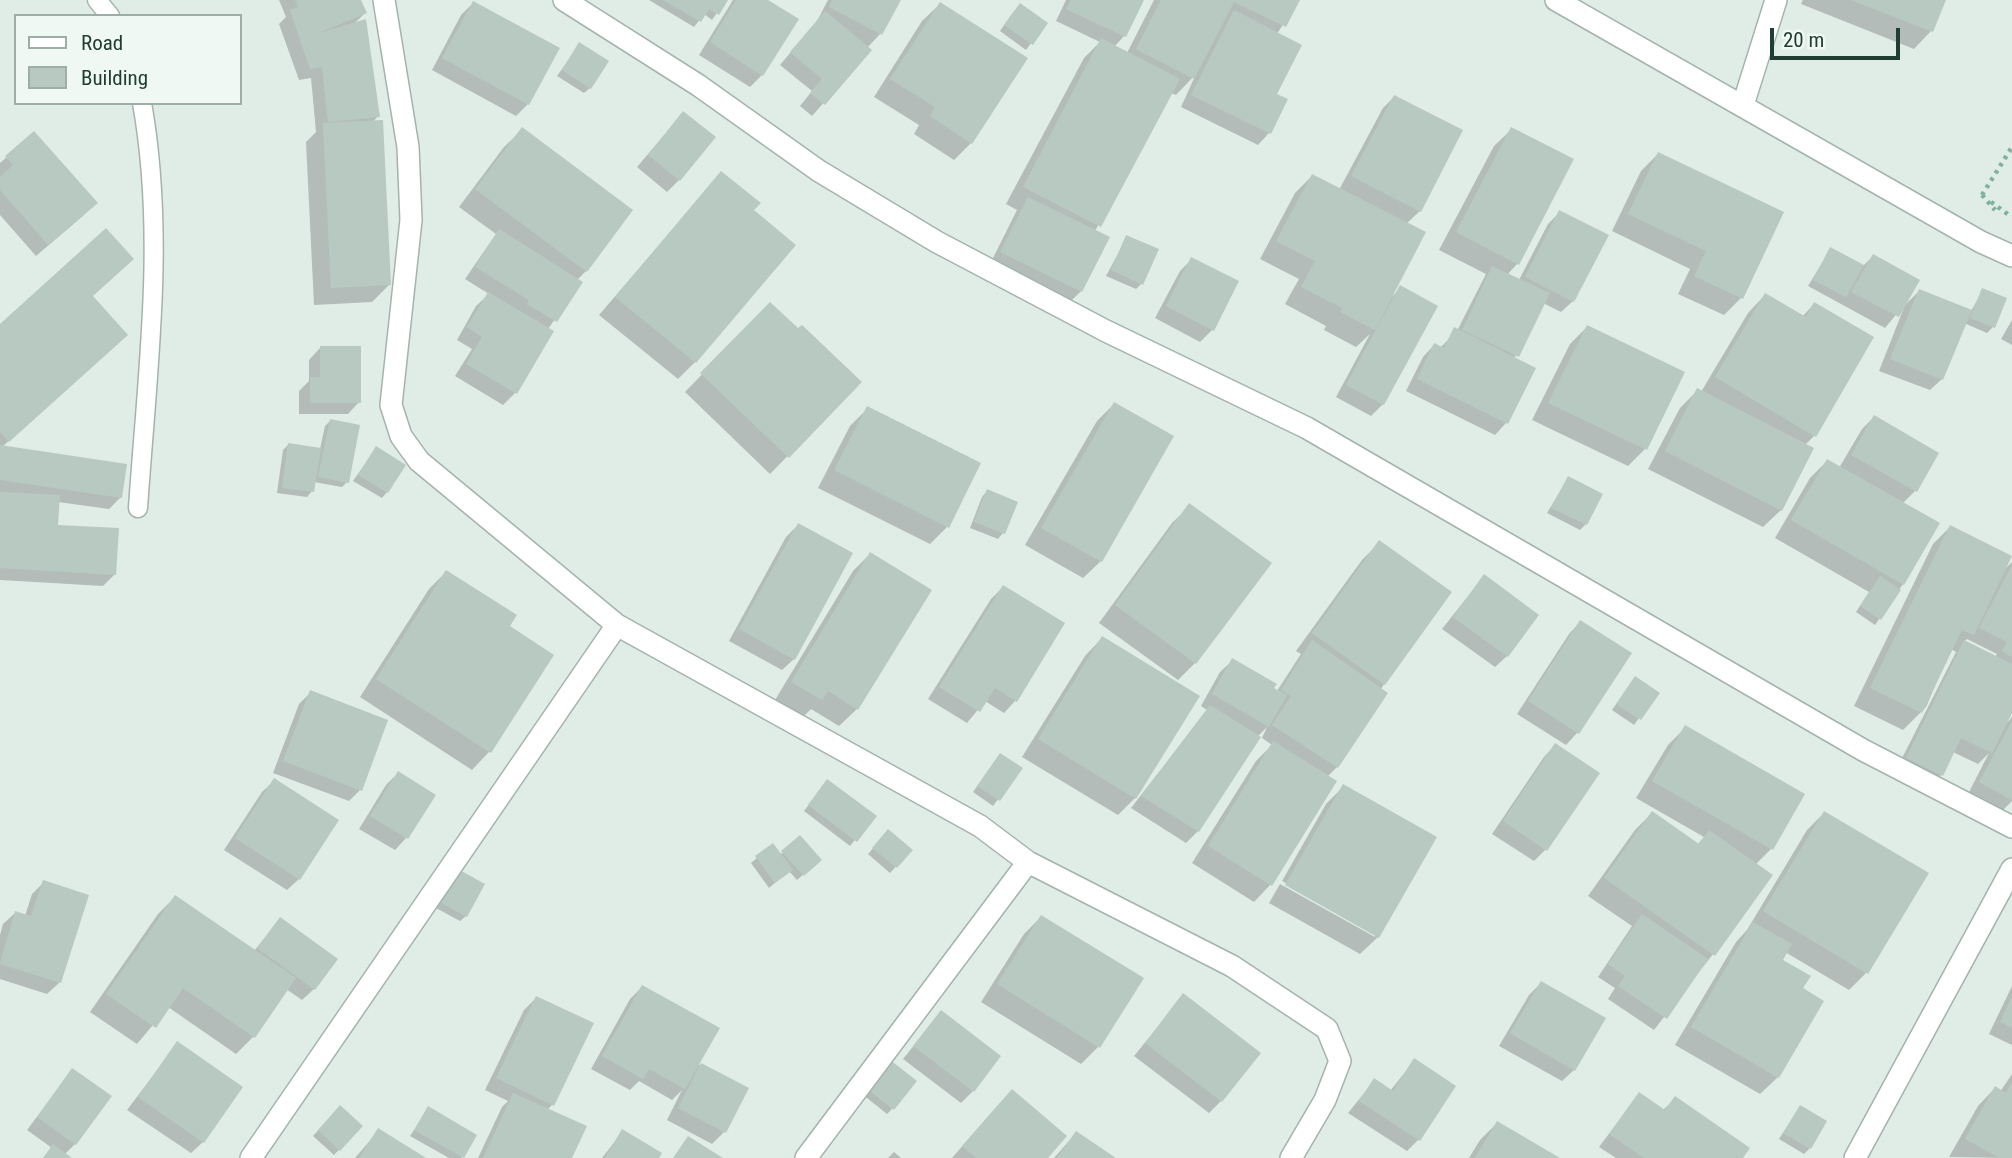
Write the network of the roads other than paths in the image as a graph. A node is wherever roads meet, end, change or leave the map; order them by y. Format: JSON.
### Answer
{"nodes":[{"id":1,"x":97,"y":0,"type":"edge"},
{"id":2,"x":384,"y":0,"type":"edge"},
{"id":3,"x":564,"y":0,"type":"edge"},
{"id":4,"x":1556,"y":0,"type":"edge"},
{"id":5,"x":1776,"y":0,"type":"edge"},
{"id":6,"x":108,"y":14,"type":"edge"},
{"id":7,"x":1743,"y":104,"type":"junction"},
{"id":8,"x":142,"y":105,"type":"edge"},
{"id":9,"x":2012,"y":256,"type":"edge"},
{"id":10,"x":138,"y":508,"type":"dead end"},
{"id":11,"x":617,"y":625,"type":"junction"},
{"id":12,"x":2012,"y":827,"type":"edge"},
{"id":13,"x":1028,"y":862,"type":"junction"},
{"id":14,"x":2012,"y":869,"type":"edge"},
{"id":15,"x":251,"y":1158,"type":"edge"},
{"id":16,"x":806,"y":1158,"type":"edge"},
{"id":17,"x":1291,"y":1158,"type":"edge"},
{"id":18,"x":1855,"y":1158,"type":"edge"}],
"edges":[{"from":1,"to":6,"type":"lane"},
{"from":2,"to":11,"type":"street"},
{"from":3,"to":12,"type":"street"},
{"from":4,"to":7,"type":"street"},
{"from":5,"to":7,"type":"street"},
{"from":7,"to":9,"type":"street"},
{"from":8,"to":10,"type":"lane"},
{"from":11,"to":13,"type":"street"},
{"from":11,"to":15,"type":"street"},
{"from":13,"to":16,"type":"street"},
{"from":13,"to":17,"type":"street"},
{"from":14,"to":18,"type":"street"}]}
